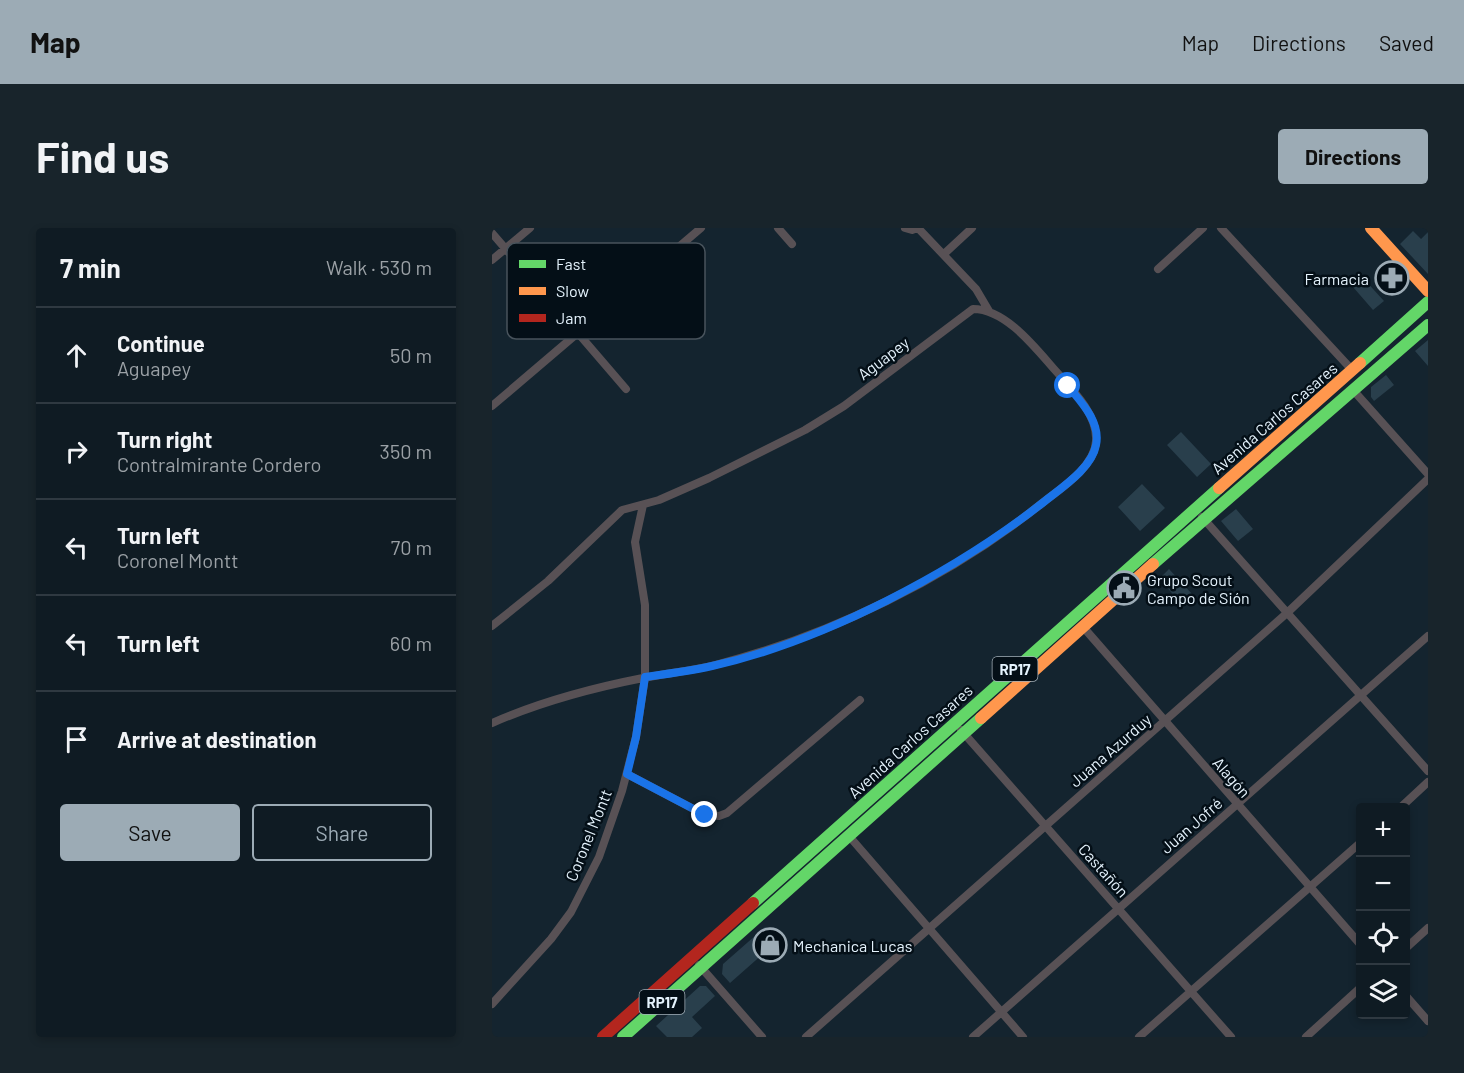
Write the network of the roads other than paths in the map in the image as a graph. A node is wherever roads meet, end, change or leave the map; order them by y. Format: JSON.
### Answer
{"nodes":[{"id":1,"x":530,"y":228,"type":"edge"},
{"id":2,"x":701,"y":228,"type":"edge"},
{"id":3,"x":778,"y":228,"type":"edge"},
{"id":4,"x":905,"y":228,"type":"edge"},
{"id":5,"x":918,"y":228,"type":"edge"},
{"id":6,"x":972,"y":228,"type":"edge"},
{"id":7,"x":1203,"y":228,"type":"edge"},
{"id":8,"x":1221,"y":228,"type":"edge"},
{"id":9,"x":1371,"y":228,"type":"edge"},
{"id":10,"x":492,"y":233,"type":"edge"},
{"id":11,"x":513,"y":243,"type":"edge"},
{"id":12,"x":684,"y":243,"type":"edge"},
{"id":13,"x":792,"y":244,"type":"dead end"},
{"id":14,"x":506,"y":249,"type":"joint"},
{"id":15,"x":944,"y":254,"type":"junction"},
{"id":16,"x":492,"y":260,"type":"edge"},
{"id":17,"x":1158,"y":269,"type":"dead end"},
{"id":18,"x":1428,"y":291,"type":"edge"},
{"id":19,"x":1428,"y":302,"type":"edge"},
{"id":20,"x":989,"y":311,"type":"junction"},
{"id":21,"x":1428,"y":325,"type":"edge"},
{"id":22,"x":572,"y":339,"type":"edge"},
{"id":23,"x":584,"y":339,"type":"edge"},
{"id":24,"x":1353,"y":371,"type":"junction"},
{"id":25,"x":626,"y":389,"type":"dead end"},
{"id":26,"x":1353,"y":390,"type":"junction"},
{"id":27,"x":492,"y":406,"type":"edge"},
{"id":28,"x":1428,"y":474,"type":"edge"},
{"id":29,"x":1428,"y":479,"type":"edge"},
{"id":30,"x":643,"y":505,"type":"junction"},
{"id":31,"x":1200,"y":514,"type":"junction"},
{"id":32,"x":1287,"y":613,"type":"junction"},
{"id":33,"x":492,"y":626,"type":"edge"},
{"id":34,"x":1084,"y":628,"type":"junction"},
{"id":35,"x":1428,"y":636,"type":"edge"},
{"id":36,"x":645,"y":677,"type":"junction"},
{"id":37,"x":1360,"y":694,"type":"junction"},
{"id":38,"x":860,"y":700,"type":"dead end"},
{"id":39,"x":1165,"y":722,"type":"junction"},
{"id":40,"x":492,"y":723,"type":"edge"},
{"id":41,"x":954,"y":723,"type":"junction"},
{"id":42,"x":964,"y":733,"type":"junction"},
{"id":43,"x":1428,"y":771,"type":"edge"},
{"id":44,"x":627,"y":774,"type":"junction"},
{"id":45,"x":1428,"y":782,"type":"edge"},
{"id":46,"x":1404,"y":803,"type":"edge"},
{"id":47,"x":1237,"y":805,"type":"junction"},
{"id":48,"x":1045,"y":826,"type":"junction"},
{"id":49,"x":849,"y":836,"type":"junction"},
{"id":50,"x":1356,"y":847,"type":"edge"},
{"id":51,"x":1311,"y":888,"type":"junction"},
{"id":52,"x":1118,"y":909,"type":"junction"},
{"id":53,"x":928,"y":928,"type":"junction"},
{"id":54,"x":1428,"y":928,"type":"edge"},
{"id":55,"x":1356,"y":939,"type":"edge"},
{"id":56,"x":1410,"y":944,"type":"edge"},
{"id":57,"x":692,"y":957,"type":"junction"},
{"id":58,"x":701,"y":968,"type":"junction"},
{"id":59,"x":1191,"y":992,"type":"junction"},
{"id":60,"x":1356,"y":992,"type":"edge"},
{"id":61,"x":1410,"y":1001,"type":"edge"},
{"id":62,"x":492,"y":1004,"type":"edge"},
{"id":63,"x":1002,"y":1012,"type":"junction"},
{"id":64,"x":1428,"y":1021,"type":"edge"},
{"id":65,"x":603,"y":1037,"type":"edge"},
{"id":66,"x":622,"y":1037,"type":"edge"},
{"id":67,"x":762,"y":1037,"type":"edge"},
{"id":68,"x":806,"y":1037,"type":"edge"},
{"id":69,"x":973,"y":1037,"type":"edge"},
{"id":70,"x":1023,"y":1037,"type":"edge"},
{"id":71,"x":1139,"y":1037,"type":"edge"},
{"id":72,"x":1231,"y":1037,"type":"edge"},
{"id":73,"x":1306,"y":1037,"type":"edge"}],
"edges":[{"from":1,"to":11,"type":"street"},
{"from":2,"to":12,"type":"street"},
{"from":3,"to":13,"type":"street"},
{"from":4,"to":5,"type":"street"},
{"from":5,"to":15,"type":"street"},
{"from":6,"to":15,"type":"street"},
{"from":7,"to":17,"type":"street"},
{"from":8,"to":24,"type":"street"},
{"from":9,"to":18,"type":"main road"},
{"from":10,"to":14,"type":"street"},
{"from":14,"to":16,"type":"street"},
{"from":15,"to":20,"type":"street"},
{"from":19,"to":24,"type":"main road","name":"Avenida Carlos Casares","number":"RP17"},
{"from":20,"to":30,"type":"street","name":"Aguapey"},
{"from":20,"to":36,"type":"street"},
{"from":21,"to":26,"type":"main road","name":"Avenida Carlos Casares","number":"RP17"},
{"from":22,"to":27,"type":"street"},
{"from":23,"to":25,"type":"street"},
{"from":24,"to":31,"type":"main road","name":"Avenida Carlos Casares","number":"RP17"},
{"from":26,"to":28,"type":"street"},
{"from":26,"to":31,"type":"main road","name":"Avenida Carlos Casares","number":"RP17"},
{"from":29,"to":32,"type":"street","name":"Juana Azurduy"},
{"from":30,"to":33,"type":"street","name":"Aguapey"},
{"from":30,"to":36,"type":"street","name":"Coronel Montt"},
{"from":31,"to":32,"type":"street"},
{"from":31,"to":34,"type":"main road","name":"Avenida Carlos Casares","number":"RP17"},
{"from":31,"to":41,"type":"main road","name":"Avenida Carlos Casares","number":"RP17"},
{"from":32,"to":37,"type":"street"},
{"from":32,"to":39,"type":"street","name":"Juana Azurduy"},
{"from":34,"to":39,"type":"street","name":"Alagón"},
{"from":34,"to":42,"type":"main road","name":"Avenida Carlos Casares","number":"RP17"},
{"from":35,"to":37,"type":"street","name":"Juan Jofré"},
{"from":36,"to":40,"type":"street"},
{"from":36,"to":44,"type":"street","name":"Coronel Montt"},
{"from":37,"to":43,"type":"street"},
{"from":37,"to":47,"type":"street","name":"Juan Jofré"},
{"from":38,"to":44,"type":"street"},
{"from":39,"to":47,"type":"street","name":"Alagón"},
{"from":39,"to":48,"type":"street","name":"Juana Azurduy"},
{"from":41,"to":42,"type":"street","name":"Castañón"},
{"from":41,"to":57,"type":"main road","name":"Avenida Carlos Casares","number":"RP17"},
{"from":42,"to":48,"type":"street","name":"Castañón"},
{"from":42,"to":49,"type":"main road","name":"Avenida Carlos Casares","number":"RP17"},
{"from":44,"to":62,"type":"street","name":"Coronel Montt"},
{"from":45,"to":46,"type":"street"},
{"from":47,"to":51,"type":"street","name":"Alagón"},
{"from":47,"to":52,"type":"street","name":"Juan Jofré"},
{"from":48,"to":52,"type":"street","name":"Castañón"},
{"from":48,"to":53,"type":"street","name":"Juana Azurduy"},
{"from":49,"to":53,"type":"street"},
{"from":49,"to":58,"type":"main road","name":"Avenida Carlos Casares","number":"RP17"},
{"from":50,"to":51,"type":"street"},
{"from":51,"to":55,"type":"street","name":"Alagón"},
{"from":51,"to":59,"type":"street"},
{"from":52,"to":59,"type":"street","name":"Castañón"},
{"from":52,"to":63,"type":"street","name":"Juan Jofré"},
{"from":53,"to":63,"type":"street"},
{"from":53,"to":68,"type":"street","name":"Juana Azurduy"},
{"from":54,"to":56,"type":"street"},
{"from":57,"to":58,"type":"street"},
{"from":57,"to":65,"type":"main road","name":"Avenida Carlos Casares","number":"RP17"},
{"from":58,"to":66,"type":"main road","name":"Avenida Carlos Casares","number":"RP17"},
{"from":58,"to":67,"type":"street"},
{"from":59,"to":71,"type":"street"},
{"from":59,"to":72,"type":"street","name":"Castañón"},
{"from":60,"to":73,"type":"street"},
{"from":61,"to":64,"type":"street"},
{"from":63,"to":69,"type":"street","name":"Juan Jofré"},
{"from":63,"to":70,"type":"street"}]}
